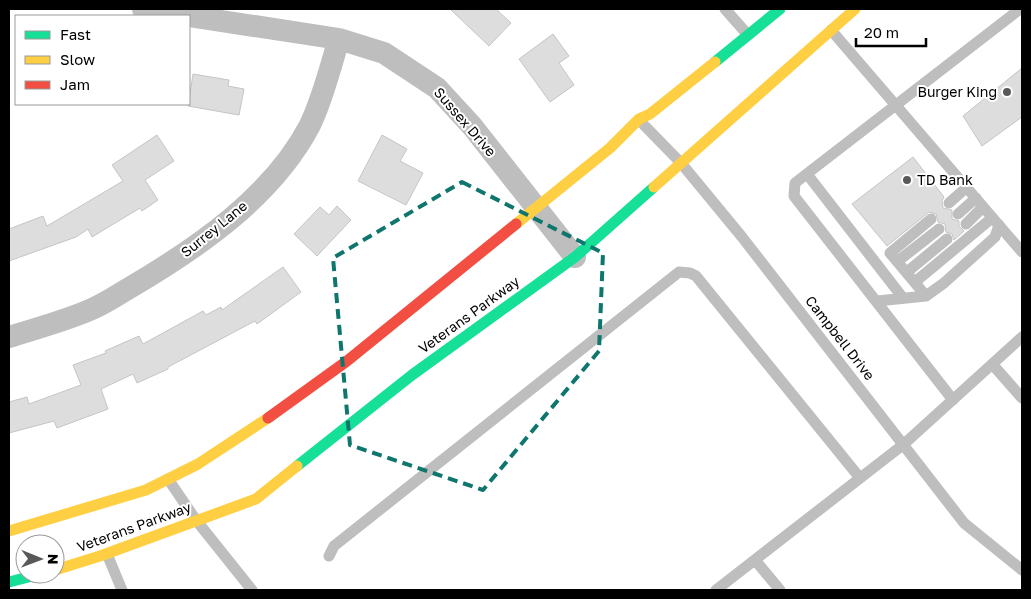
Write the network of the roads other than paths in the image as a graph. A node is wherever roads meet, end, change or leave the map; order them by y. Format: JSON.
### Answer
{"nodes":[{"id":1,"x":143,"y":9,"type":"edge"},
{"id":2,"x":725,"y":9,"type":"edge"},
{"id":3,"x":780,"y":9,"type":"edge"},
{"id":4,"x":855,"y":9,"type":"edge"},
{"id":5,"x":1020,"y":9,"type":"edge"},
{"id":6,"x":182,"y":15,"type":"edge"},
{"id":7,"x":190,"y":16,"type":"edge"},
{"id":8,"x":830,"y":29,"type":"junction"},
{"id":9,"x":748,"y":35,"type":"junction"},
{"id":10,"x":339,"y":39,"type":"junction"},
{"id":11,"x":896,"y":106,"type":"junction"},
{"id":12,"x":639,"y":119,"type":"junction"},
{"id":13,"x":681,"y":164,"type":"junction"},
{"id":14,"x":807,"y":174,"type":"junction"},
{"id":15,"x":967,"y":188,"type":"junction"},
{"id":16,"x":949,"y":203,"type":"dead end"},
{"id":17,"x":980,"y":203,"type":"junction"},
{"id":18,"x":536,"y":208,"type":"junction"},
{"id":19,"x":958,"y":214,"type":"dead end"},
{"id":20,"x":931,"y":220,"type":"dead end"},
{"id":21,"x":995,"y":222,"type":"junction"},
{"id":22,"x":966,"y":224,"type":"dead end"},
{"id":23,"x":939,"y":229,"type":"dead end"},
{"id":24,"x":947,"y":239,"type":"dead end"},
{"id":25,"x":1022,"y":252,"type":"edge"},
{"id":26,"x":575,"y":256,"type":"junction"},
{"id":27,"x":894,"y":257,"type":"junction"},
{"id":28,"x":907,"y":272,"type":"junction"},
{"id":29,"x":915,"y":282,"type":"junction"},
{"id":30,"x":926,"y":296,"type":"junction"},
{"id":31,"x":903,"y":298,"type":"junction"},
{"id":32,"x":877,"y":301,"type":"junction"},
{"id":33,"x":9,"y":337,"type":"edge"},
{"id":34,"x":1022,"y":337,"type":"edge"},
{"id":35,"x":993,"y":365,"type":"junction"},
{"id":36,"x":1022,"y":398,"type":"edge"},
{"id":37,"x":953,"y":400,"type":"junction"},
{"id":38,"x":904,"y":444,"type":"junction"},
{"id":39,"x":860,"y":478,"type":"junction"},
{"id":40,"x":168,"y":479,"type":"junction"},
{"id":41,"x":196,"y":520,"type":"junction"},
{"id":42,"x":9,"y":531,"type":"edge"},
{"id":43,"x":107,"y":554,"type":"junction"},
{"id":44,"x":329,"y":556,"type":"dead end"},
{"id":45,"x":754,"y":560,"type":"junction"},
{"id":46,"x":65,"y":567,"type":"edge"},
{"id":47,"x":1022,"y":570,"type":"edge"},
{"id":48,"x":122,"y":590,"type":"edge"},
{"id":49,"x":252,"y":590,"type":"edge"},
{"id":50,"x":716,"y":590,"type":"edge"},
{"id":51,"x":780,"y":590,"type":"edge"}],
"edges":[{"from":1,"to":6,"type":"street","name":"Sussex Drive"},
{"from":2,"to":9,"type":"lane"},
{"from":3,"to":9,"type":"main road"},
{"from":4,"to":8,"type":"main road","name":"Veterans Parkway"},
{"from":5,"to":11,"type":"lane"},
{"from":7,"to":10,"type":"street","name":"Sussex Drive"},
{"from":8,"to":11,"type":"lane"},
{"from":8,"to":13,"type":"main road","name":"Veterans Parkway"},
{"from":9,"to":12,"type":"main road"},
{"from":10,"to":18,"type":"street","name":"Sussex Drive"},
{"from":10,"to":33,"type":"street","name":"Surrey Lane"},
{"from":11,"to":14,"type":"lane"},
{"from":11,"to":15,"type":"lane"},
{"from":12,"to":13,"type":"lane","name":"Campbell Drive"},
{"from":12,"to":18,"type":"main road"},
{"from":13,"to":26,"type":"main road","name":"Veterans Parkway"},
{"from":13,"to":38,"type":"lane","name":"Campbell Drive"},
{"from":14,"to":31,"type":"lane"},
{"from":14,"to":32,"type":"lane"},
{"from":15,"to":16,"type":"lane"},
{"from":15,"to":17,"type":"lane"},
{"from":17,"to":19,"type":"lane"},
{"from":17,"to":21,"type":"lane"},
{"from":17,"to":22,"type":"lane"},
{"from":18,"to":26,"type":"street","name":"Sussex Drive"},
{"from":18,"to":40,"type":"main road"},
{"from":20,"to":27,"type":"lane"},
{"from":21,"to":25,"type":"lane"},
{"from":21,"to":29,"type":"lane"},
{"from":21,"to":30,"type":"lane"},
{"from":23,"to":27,"type":"lane"},
{"from":24,"to":28,"type":"lane"},
{"from":26,"to":41,"type":"main road","name":"Veterans Parkway"},
{"from":27,"to":28,"type":"lane"},
{"from":28,"to":29,"type":"lane"},
{"from":29,"to":30,"type":"lane"},
{"from":30,"to":31,"type":"lane"},
{"from":31,"to":32,"type":"lane"},
{"from":32,"to":37,"type":"lane"},
{"from":34,"to":35,"type":"lane"},
{"from":35,"to":36,"type":"lane"},
{"from":35,"to":37,"type":"lane"},
{"from":37,"to":38,"type":"lane"},
{"from":38,"to":39,"type":"lane"},
{"from":38,"to":47,"type":"lane","name":"Campbell Drive"},
{"from":39,"to":44,"type":"lane"},
{"from":39,"to":45,"type":"lane"},
{"from":40,"to":41,"type":"lane"},
{"from":40,"to":42,"type":"main road"},
{"from":41,"to":43,"type":"main road","name":"Veterans Parkway"},
{"from":41,"to":49,"type":"lane"},
{"from":43,"to":46,"type":"main road","name":"Veterans Parkway"},
{"from":43,"to":48,"type":"lane"},
{"from":45,"to":50,"type":"lane"},
{"from":45,"to":51,"type":"lane"}]}
